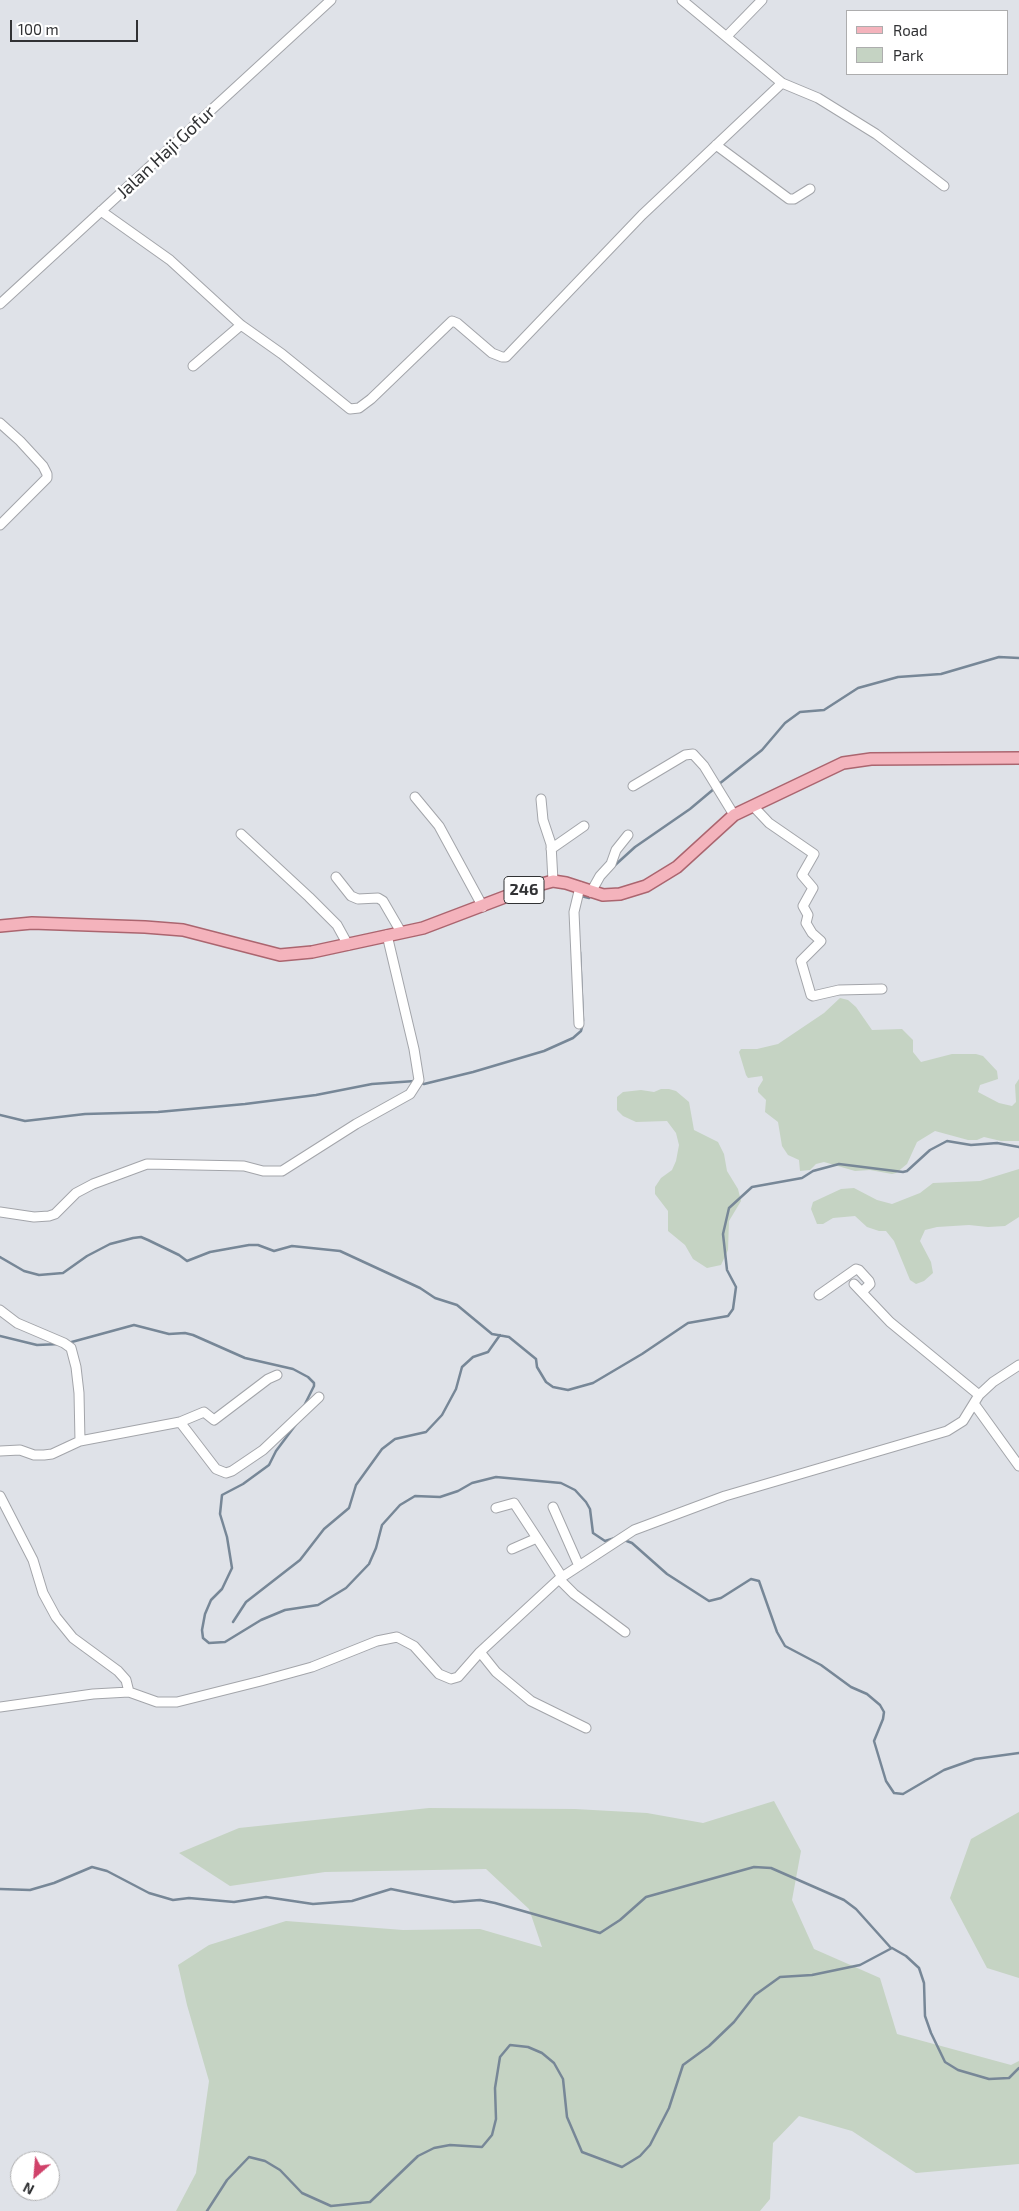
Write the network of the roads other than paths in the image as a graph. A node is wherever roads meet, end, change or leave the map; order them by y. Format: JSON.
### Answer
{"nodes":[{"id":1,"x":331,"y":0,"type":"edge"},
{"id":2,"x":682,"y":0,"type":"edge"},
{"id":3,"x":762,"y":0,"type":"edge"},
{"id":4,"x":727,"y":36,"type":"junction"},
{"id":5,"x":782,"y":82,"type":"junction"},
{"id":6,"x":716,"y":145,"type":"junction"},
{"id":7,"x":944,"y":186,"type":"dead end"},
{"id":8,"x":810,"y":189,"type":"dead end"},
{"id":9,"x":101,"y":211,"type":"junction"},
{"id":10,"x":0,"y":304,"type":"edge"},
{"id":11,"x":241,"y":325,"type":"junction"},
{"id":12,"x":193,"y":366,"type":"dead end"},
{"id":13,"x":0,"y":423,"type":"edge"},
{"id":14,"x":0,"y":525,"type":"edge"},
{"id":15,"x":1019,"y":758,"type":"edge"},
{"id":16,"x":633,"y":786,"type":"dead end"},
{"id":17,"x":415,"y":797,"type":"dead end"},
{"id":18,"x":541,"y":799,"type":"dead end"},
{"id":19,"x":753,"y":806,"type":"junction"},
{"id":20,"x":734,"y":815,"type":"junction"},
{"id":21,"x":584,"y":826,"type":"dead end"},
{"id":22,"x":241,"y":834,"type":"dead end"},
{"id":23,"x":628,"y":835,"type":"dead end"},
{"id":24,"x":551,"y":849,"type":"junction"},
{"id":25,"x":336,"y":877,"type":"dead end"},
{"id":26,"x":553,"y":881,"type":"junction"},
{"id":27,"x":580,"y":887,"type":"junction"},
{"id":28,"x":592,"y":892,"type":"junction"},
{"id":29,"x":482,"y":907,"type":"junction"},
{"id":30,"x":0,"y":926,"type":"edge"},
{"id":31,"x":401,"y":932,"type":"junction"},
{"id":32,"x":387,"y":934,"type":"junction"},
{"id":33,"x":348,"y":945,"type":"junction"},
{"id":34,"x":882,"y":988,"type":"dead end"},
{"id":35,"x":580,"y":1024,"type":"dead end"},
{"id":36,"x":0,"y":1212,"type":"edge"},
{"id":37,"x":854,"y":1284,"type":"dead end"},
{"id":38,"x":862,"y":1292,"type":"junction"},
{"id":39,"x":819,"y":1295,"type":"dead end"},
{"id":40,"x":0,"y":1310,"type":"edge"},
{"id":41,"x":1019,"y":1365,"type":"edge"},
{"id":42,"x":277,"y":1375,"type":"dead end"},
{"id":43,"x":979,"y":1396,"type":"junction"},
{"id":44,"x":319,"y":1397,"type":"dead end"},
{"id":45,"x":975,"y":1405,"type":"junction"},
{"id":46,"x":180,"y":1422,"type":"junction"},
{"id":47,"x":80,"y":1442,"type":"junction"},
{"id":48,"x":0,"y":1451,"type":"edge"},
{"id":49,"x":1019,"y":1466,"type":"edge"},
{"id":50,"x":0,"y":1496,"type":"edge"},
{"id":51,"x":553,"y":1507,"type":"dead end"},
{"id":52,"x":496,"y":1508,"type":"dead end"},
{"id":53,"x":537,"y":1538,"type":"junction"},
{"id":54,"x":512,"y":1549,"type":"dead end"},
{"id":55,"x":579,"y":1566,"type":"junction"},
{"id":56,"x":560,"y":1578,"type":"junction"},
{"id":57,"x":624,"y":1632,"type":"dead end"},
{"id":58,"x":480,"y":1652,"type":"junction"},
{"id":59,"x":129,"y":1692,"type":"junction"},
{"id":60,"x":0,"y":1707,"type":"edge"},
{"id":61,"x":586,"y":1728,"type":"dead end"}],
"edges":[{"from":1,"to":9,"type":"street","name":"Jalan Haji Gofur"},
{"from":2,"to":4,"type":"street"},
{"from":3,"to":4,"type":"street"},
{"from":4,"to":5,"type":"street"},
{"from":5,"to":6,"type":"street"},
{"from":5,"to":7,"type":"street"},
{"from":6,"to":8,"type":"street"},
{"from":6,"to":11,"type":"street"},
{"from":9,"to":10,"type":"street","name":"Jalan Haji Gofur"},
{"from":9,"to":11,"type":"street"},
{"from":11,"to":12,"type":"street"},
{"from":13,"to":14,"type":"street"},
{"from":15,"to":19,"type":"main road","number":"246"},
{"from":16,"to":20,"type":"street"},
{"from":17,"to":29,"type":"street"},
{"from":18,"to":24,"type":"street"},
{"from":19,"to":20,"type":"main road","number":"246"},
{"from":19,"to":34,"type":"street"},
{"from":20,"to":28,"type":"main road","number":"246"},
{"from":21,"to":24,"type":"street"},
{"from":22,"to":33,"type":"street"},
{"from":23,"to":28,"type":"street"},
{"from":24,"to":26,"type":"street"},
{"from":25,"to":31,"type":"street"},
{"from":26,"to":27,"type":"main road","number":"246"},
{"from":26,"to":29,"type":"main road","number":"246"},
{"from":27,"to":28,"type":"main road","number":"246"},
{"from":27,"to":35,"type":"street"},
{"from":29,"to":31,"type":"main road","number":"246"},
{"from":30,"to":33,"type":"main road","number":"246"},
{"from":31,"to":32,"type":"main road","number":"246"},
{"from":32,"to":33,"type":"main road","number":"246"},
{"from":32,"to":36,"type":"street"},
{"from":37,"to":38,"type":"street"},
{"from":38,"to":39,"type":"street"},
{"from":38,"to":43,"type":"street"},
{"from":40,"to":47,"type":"street"},
{"from":41,"to":43,"type":"street"},
{"from":42,"to":46,"type":"street"},
{"from":43,"to":45,"type":"street"},
{"from":44,"to":46,"type":"street"},
{"from":45,"to":49,"type":"street"},
{"from":45,"to":55,"type":"street"},
{"from":46,"to":47,"type":"street"},
{"from":47,"to":48,"type":"street"},
{"from":50,"to":59,"type":"street"},
{"from":51,"to":55,"type":"street"},
{"from":52,"to":53,"type":"street"},
{"from":53,"to":54,"type":"street"},
{"from":53,"to":56,"type":"street"},
{"from":55,"to":56,"type":"street"},
{"from":56,"to":57,"type":"street"},
{"from":56,"to":58,"type":"street"},
{"from":58,"to":59,"type":"street"},
{"from":58,"to":61,"type":"street"},
{"from":59,"to":60,"type":"street"}]}
